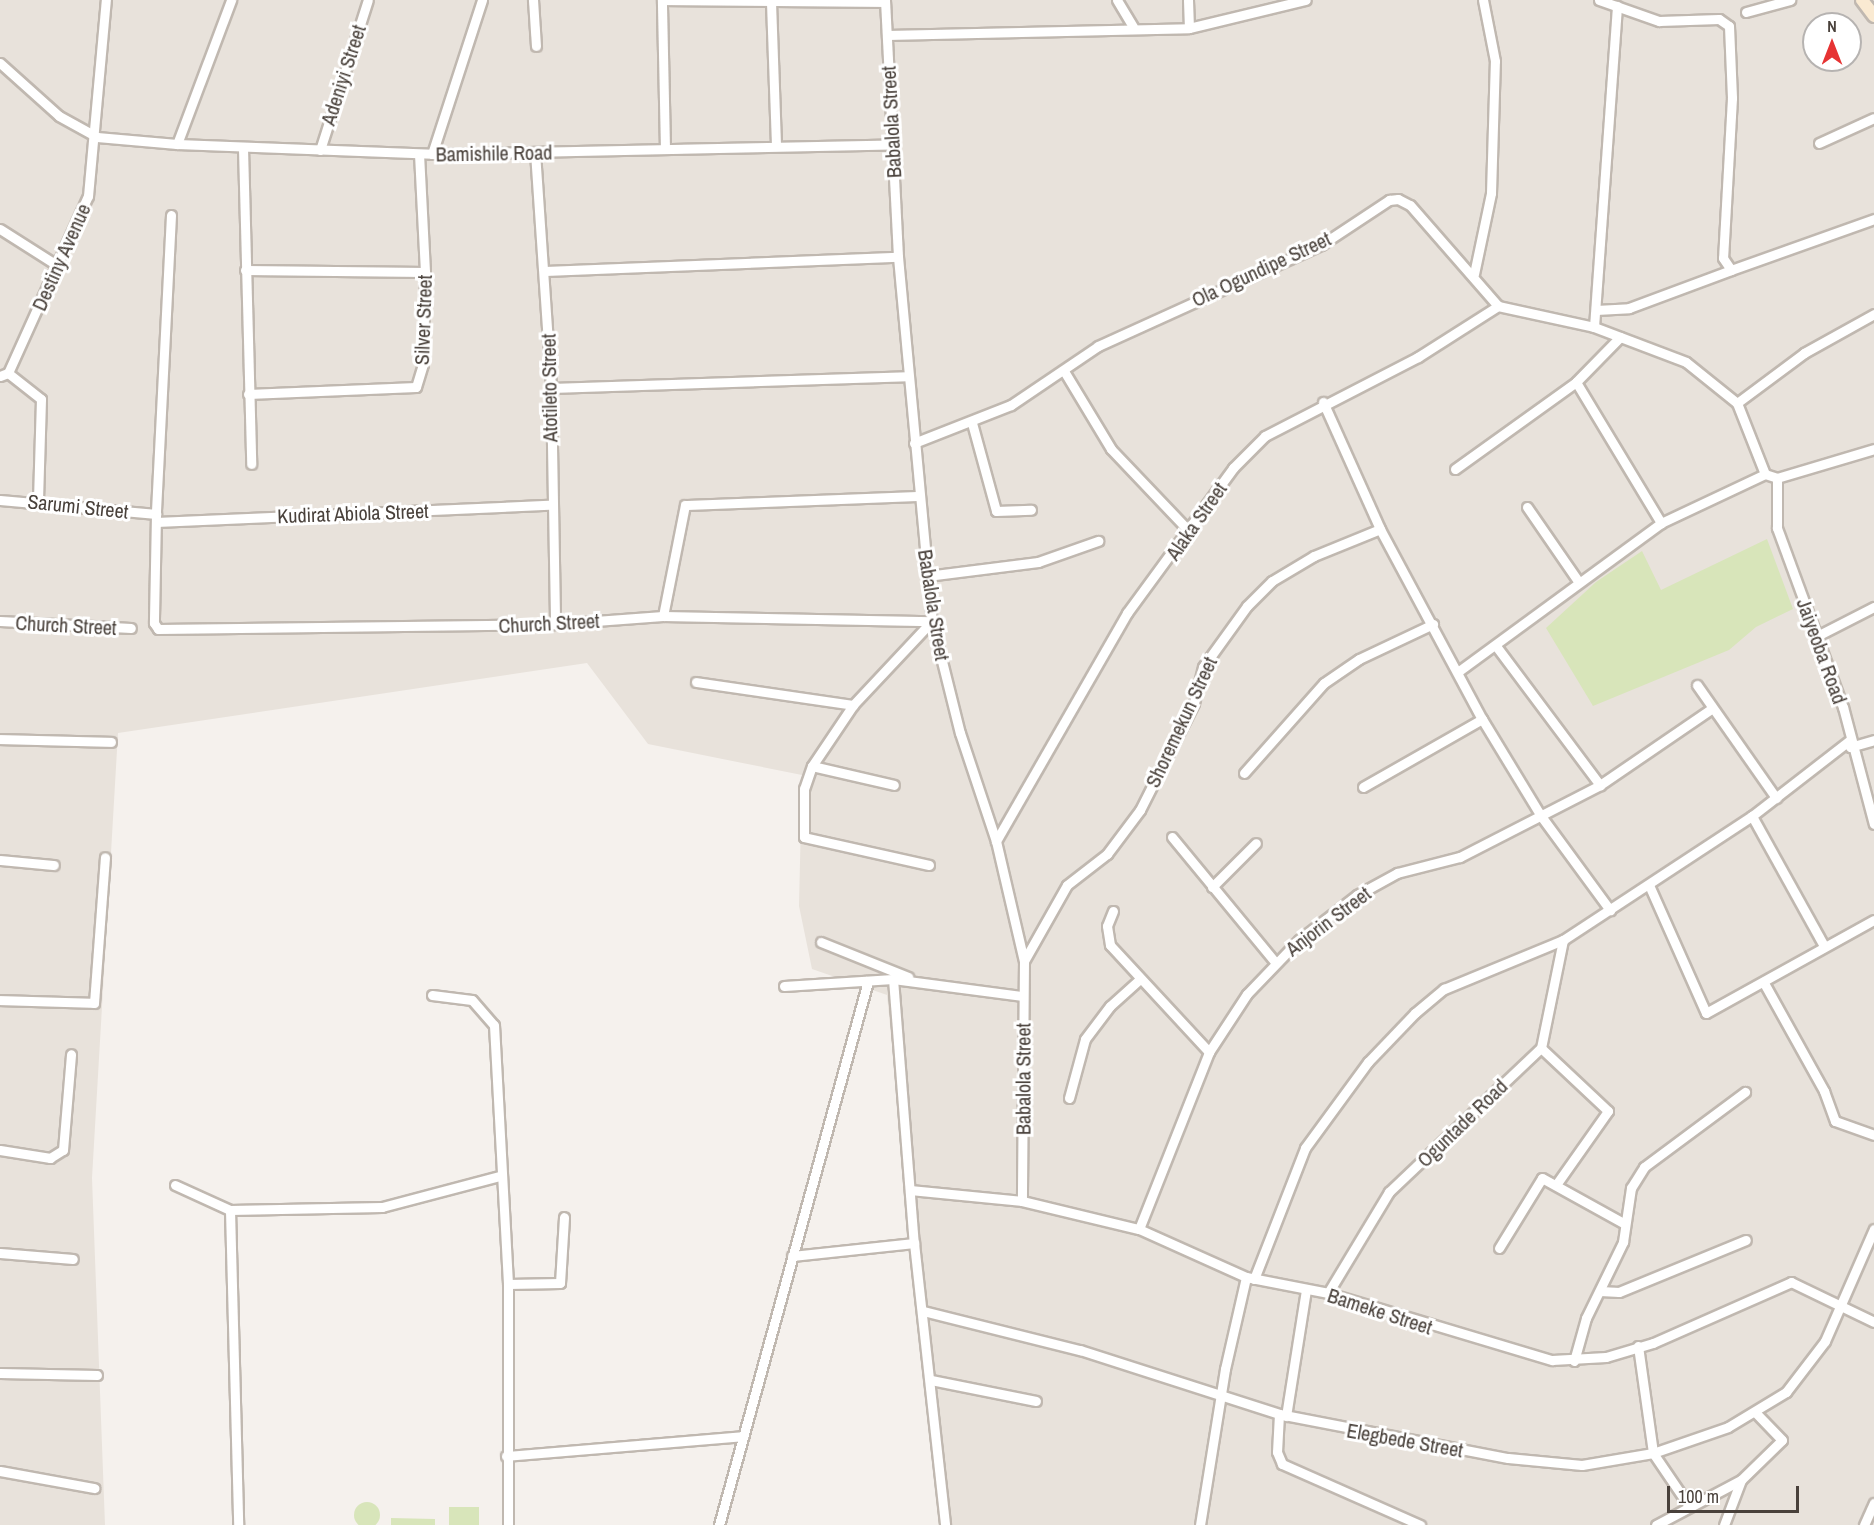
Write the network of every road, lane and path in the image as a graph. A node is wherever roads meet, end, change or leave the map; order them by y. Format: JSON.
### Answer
{"nodes":[{"id":1,"x":106,"y":0,"type":"edge"},
{"id":2,"x":231,"y":0,"type":"edge"},
{"id":3,"x":368,"y":0,"type":"edge"},
{"id":4,"x":482,"y":0,"type":"edge"},
{"id":5,"x":533,"y":0,"type":"edge"},
{"id":6,"x":1118,"y":0,"type":"edge"},
{"id":7,"x":1188,"y":0,"type":"edge"},
{"id":8,"x":1306,"y":0,"type":"edge"},
{"id":9,"x":1494,"y":0,"type":"edge"},
{"id":10,"x":1599,"y":0,"type":"edge"},
{"id":11,"x":1790,"y":0,"type":"edge"},
{"id":12,"x":1862,"y":0,"type":"edge"},
{"id":13,"x":885,"y":1,"type":"edge"},
{"id":14,"x":771,"y":2,"type":"junction"},
{"id":15,"x":1483,"y":2,"type":"edge"},
{"id":16,"x":1617,"y":6,"type":"junction"},
{"id":17,"x":1746,"y":12,"type":"dead end"},
{"id":18,"x":1874,"y":16,"type":"edge"},
{"id":19,"x":1133,"y":27,"type":"junction"},
{"id":20,"x":1189,"y":28,"type":"junction"},
{"id":21,"x":887,"y":34,"type":"junction"},
{"id":22,"x":536,"y":46,"type":"dead end"},
{"id":23,"x":0,"y":63,"type":"edge"},
{"id":24,"x":1874,"y":118,"type":"edge"},
{"id":25,"x":97,"y":137,"type":"junction"},
{"id":26,"x":1819,"y":143,"type":"dead end"},
{"id":27,"x":177,"y":144,"type":"junction"},
{"id":28,"x":776,"y":144,"type":"junction"},
{"id":29,"x":891,"y":144,"type":"junction"},
{"id":30,"x":243,"y":148,"type":"junction"},
{"id":31,"x":665,"y":149,"type":"junction"},
{"id":32,"x":320,"y":150,"type":"junction"},
{"id":33,"x":535,"y":153,"type":"junction"},
{"id":34,"x":419,"y":154,"type":"junction"},
{"id":35,"x":432,"y":154,"type":"junction"},
{"id":36,"x":171,"y":215,"type":"dead end"},
{"id":37,"x":1874,"y":219,"type":"edge"},
{"id":38,"x":0,"y":229,"type":"edge"},
{"id":39,"x":898,"y":256,"type":"junction"},
{"id":40,"x":58,"y":266,"type":"junction"},
{"id":41,"x":245,"y":270,"type":"junction"},
{"id":42,"x":1731,"y":270,"type":"junction"},
{"id":43,"x":545,"y":271,"type":"junction"},
{"id":44,"x":425,"y":272,"type":"junction"},
{"id":45,"x":1474,"y":274,"type":"junction"},
{"id":46,"x":1498,"y":306,"type":"junction"},
{"id":47,"x":1596,"y":310,"type":"junction"},
{"id":48,"x":1874,"y":314,"type":"edge"},
{"id":49,"x":1594,"y":327,"type":"junction"},
{"id":50,"x":1620,"y":337,"type":"junction"},
{"id":51,"x":1064,"y":371,"type":"junction"},
{"id":52,"x":4,"y":374,"type":"edge"},
{"id":53,"x":908,"y":376,"type":"junction"},
{"id":54,"x":1576,"y":382,"type":"junction"},
{"id":55,"x":551,"y":388,"type":"junction"},
{"id":56,"x":248,"y":394,"type":"junction"},
{"id":57,"x":1323,"y":402,"type":"junction"},
{"id":58,"x":1737,"y":403,"type":"junction"},
{"id":59,"x":972,"y":423,"type":"junction"},
{"id":60,"x":914,"y":442,"type":"junction"},
{"id":61,"x":1873,"y":453,"type":"edge"},
{"id":62,"x":251,"y":464,"type":"dead end"},
{"id":63,"x":1455,"y":469,"type":"dead end"},
{"id":64,"x":1765,"y":474,"type":"junction"},
{"id":65,"x":1777,"y":478,"type":"junction"},
{"id":66,"x":919,"y":496,"type":"junction"},
{"id":67,"x":0,"y":500,"type":"edge"},
{"id":68,"x":38,"y":501,"type":"junction"},
{"id":69,"x":549,"y":505,"type":"junction"},
{"id":70,"x":1527,"y":507,"type":"dead end"},
{"id":71,"x":1031,"y":510,"type":"dead end"},
{"id":72,"x":156,"y":518,"type":"junction"},
{"id":73,"x":1661,"y":523,"type":"junction"},
{"id":74,"x":1380,"y":529,"type":"junction"},
{"id":75,"x":1190,"y":532,"type":"junction"},
{"id":76,"x":1098,"y":541,"type":"dead end"},
{"id":77,"x":927,"y":576,"type":"junction"},
{"id":78,"x":1578,"y":581,"type":"junction"},
{"id":79,"x":1874,"y":607,"type":"edge"},
{"id":80,"x":663,"y":616,"type":"junction"},
{"id":81,"x":0,"y":621,"type":"edge"},
{"id":82,"x":932,"y":621,"type":"junction"},
{"id":83,"x":555,"y":624,"type":"junction"},
{"id":84,"x":1433,"y":624,"type":"junction"},
{"id":85,"x":131,"y":628,"type":"dead end"},
{"id":86,"x":1819,"y":635,"type":"junction"},
{"id":87,"x":1496,"y":646,"type":"junction"},
{"id":88,"x":1459,"y":671,"type":"junction"},
{"id":89,"x":696,"y":682,"type":"dead end"},
{"id":90,"x":1697,"y":685,"type":"dead end"},
{"id":91,"x":853,"y":705,"type":"junction"},
{"id":92,"x":1711,"y":709,"type":"junction"},
{"id":93,"x":1482,"y":719,"type":"junction"},
{"id":94,"x":0,"y":738,"type":"edge"},
{"id":95,"x":1874,"y":740,"type":"edge"},
{"id":96,"x":111,"y":742,"type":"dead end"},
{"id":97,"x":1850,"y":744,"type":"junction"},
{"id":98,"x":812,"y":766,"type":"junction"},
{"id":99,"x":1244,"y":773,"type":"dead end"},
{"id":100,"x":894,"y":785,"type":"dead end"},
{"id":101,"x":1600,"y":785,"type":"junction"},
{"id":102,"x":1363,"y":787,"type":"dead end"},
{"id":103,"x":1776,"y":798,"type":"junction"},
{"id":104,"x":1541,"y":816,"type":"junction"},
{"id":105,"x":1752,"y":816,"type":"junction"},
{"id":106,"x":1874,"y":824,"type":"edge"},
{"id":107,"x":1172,"y":837,"type":"dead end"},
{"id":108,"x":996,"y":841,"type":"junction"},
{"id":109,"x":1256,"y":843,"type":"dead end"},
{"id":110,"x":105,"y":857,"type":"dead end"},
{"id":111,"x":0,"y":860,"type":"edge"},
{"id":112,"x":54,"y":865,"type":"dead end"},
{"id":113,"x":929,"y":865,"type":"dead end"},
{"id":114,"x":1649,"y":885,"type":"junction"},
{"id":115,"x":1212,"y":887,"type":"junction"},
{"id":116,"x":1610,"y":910,"type":"junction"},
{"id":117,"x":1113,"y":911,"type":"dead end"},
{"id":118,"x":1874,"y":920,"type":"edge"},
{"id":119,"x":1563,"y":940,"type":"junction"},
{"id":120,"x":821,"y":942,"type":"dead end"},
{"id":121,"x":1824,"y":946,"type":"junction"},
{"id":122,"x":1024,"y":961,"type":"junction"},
{"id":123,"x":1275,"y":962,"type":"junction"},
{"id":124,"x":893,"y":979,"type":"junction"},
{"id":125,"x":1140,"y":979,"type":"junction"},
{"id":126,"x":916,"y":980,"type":"junction"},
{"id":127,"x":868,"y":981,"type":"junction"},
{"id":128,"x":1764,"y":983,"type":"junction"},
{"id":129,"x":784,"y":986,"type":"dead end"},
{"id":130,"x":432,"y":995,"type":"dead end"},
{"id":131,"x":1023,"y":996,"type":"junction"},
{"id":132,"x":0,"y":1000,"type":"edge"},
{"id":133,"x":0,"y":1006,"type":"edge"},
{"id":134,"x":1541,"y":1048,"type":"junction"},
{"id":135,"x":1209,"y":1052,"type":"junction"},
{"id":136,"x":71,"y":1054,"type":"dead end"},
{"id":137,"x":1745,"y":1092,"type":"dead end"},
{"id":138,"x":1069,"y":1098,"type":"dead end"},
{"id":139,"x":1874,"y":1135,"type":"edge"},
{"id":140,"x":0,"y":1150,"type":"edge"},
{"id":141,"x":499,"y":1176,"type":"junction"},
{"id":142,"x":1558,"y":1182,"type":"junction"},
{"id":143,"x":175,"y":1185,"type":"dead end"},
{"id":144,"x":910,"y":1190,"type":"junction"},
{"id":145,"x":1022,"y":1201,"type":"junction"},
{"id":146,"x":230,"y":1210,"type":"junction"},
{"id":147,"x":564,"y":1218,"type":"dead end"},
{"id":148,"x":1625,"y":1224,"type":"junction"},
{"id":149,"x":1139,"y":1229,"type":"junction"},
{"id":150,"x":1874,"y":1229,"type":"edge"},
{"id":151,"x":1746,"y":1240,"type":"dead end"},
{"id":152,"x":914,"y":1243,"type":"junction"},
{"id":153,"x":1499,"y":1248,"type":"dead end"},
{"id":154,"x":0,"y":1253,"type":"edge"},
{"id":155,"x":792,"y":1256,"type":"junction"},
{"id":156,"x":73,"y":1258,"type":"dead end"},
{"id":157,"x":1250,"y":1278,"type":"junction"},
{"id":158,"x":508,"y":1284,"type":"junction"},
{"id":159,"x":1306,"y":1290,"type":"junction"},
{"id":160,"x":1600,"y":1291,"type":"junction"},
{"id":161,"x":1328,"y":1293,"type":"junction"},
{"id":162,"x":1841,"y":1307,"type":"junction"},
{"id":163,"x":923,"y":1311,"type":"junction"},
{"id":164,"x":1874,"y":1322,"type":"edge"},
{"id":165,"x":1638,"y":1346,"type":"junction"},
{"id":166,"x":1574,"y":1361,"type":"junction"},
{"id":167,"x":0,"y":1372,"type":"edge"},
{"id":168,"x":97,"y":1375,"type":"dead end"},
{"id":169,"x":931,"y":1380,"type":"junction"},
{"id":170,"x":1220,"y":1394,"type":"junction"},
{"id":171,"x":1036,"y":1401,"type":"dead end"},
{"id":172,"x":1756,"y":1413,"type":"junction"},
{"id":173,"x":1282,"y":1415,"type":"junction"},
{"id":174,"x":743,"y":1436,"type":"junction"},
{"id":175,"x":1653,"y":1453,"type":"junction"},
{"id":176,"x":507,"y":1456,"type":"junction"},
{"id":177,"x":0,"y":1471,"type":"edge"},
{"id":178,"x":1741,"y":1480,"type":"junction"},
{"id":179,"x":94,"y":1488,"type":"dead end"},
{"id":180,"x":1874,"y":1503,"type":"edge"},
{"id":181,"x":1689,"y":1506,"type":"junction"},
{"id":182,"x":238,"y":1525,"type":"edge"},
{"id":183,"x":508,"y":1525,"type":"edge"},
{"id":184,"x":718,"y":1525,"type":"edge"},
{"id":185,"x":945,"y":1525,"type":"edge"},
{"id":186,"x":1200,"y":1525,"type":"edge"},
{"id":187,"x":1420,"y":1525,"type":"edge"},
{"id":188,"x":1656,"y":1525,"type":"edge"},
{"id":189,"x":1724,"y":1525,"type":"edge"},
{"id":190,"x":1864,"y":1525,"type":"edge"}],
"edges":[{"from":1,"to":25,"type":"street","name":"Destiny Avenue"},
{"from":2,"to":27,"type":"street"},
{"from":3,"to":32,"type":"street","name":"Adeniyi Street"},
{"from":4,"to":35,"type":"street"},
{"from":5,"to":22,"type":"street"},
{"from":6,"to":19,"type":"street"},
{"from":7,"to":20,"type":"street"},
{"from":8,"to":20,"type":"street"},
{"from":9,"to":15,"type":"street"},
{"from":10,"to":16,"type":"street"},
{"from":11,"to":17,"type":"street"},
{"from":12,"to":18,"type":"street"},
{"from":13,"to":14,"type":"street"},
{"from":13,"to":21,"type":"street","name":"Babalola Street"},
{"from":14,"to":28,"type":"street"},
{"from":14,"to":31,"type":"street"},
{"from":15,"to":45,"type":"street"},
{"from":16,"to":42,"type":"street"},
{"from":16,"to":47,"type":"street"},
{"from":19,"to":20,"type":"street"},
{"from":19,"to":21,"type":"street"},
{"from":21,"to":29,"type":"street","name":"Babalola Street"},
{"from":23,"to":25,"type":"street"},
{"from":24,"to":26,"type":"street"},
{"from":25,"to":27,"type":"street","name":"Bamishile Road"},
{"from":25,"to":40,"type":"street","name":"Destiny Avenue"},
{"from":27,"to":30,"type":"street","name":"Bamishile Road"},
{"from":28,"to":29,"type":"street","name":"Bamishile Road"},
{"from":28,"to":31,"type":"street","name":"Bamishile Road"},
{"from":29,"to":39,"type":"street","name":"Babalola Street"},
{"from":30,"to":32,"type":"street","name":"Bamishile Road"},
{"from":30,"to":41,"type":"street"},
{"from":31,"to":33,"type":"street","name":"Bamishile Road"},
{"from":32,"to":34,"type":"street","name":"Bamishile Road"},
{"from":33,"to":35,"type":"street","name":"Bamishile Road"},
{"from":33,"to":43,"type":"street","name":"Atotileto Street"},
{"from":34,"to":35,"type":"street","name":"Bamishile Road"},
{"from":34,"to":44,"type":"street","name":"Silver Street"},
{"from":36,"to":72,"type":"street"},
{"from":37,"to":42,"type":"street"},
{"from":38,"to":40,"type":"street"},
{"from":39,"to":43,"type":"street"},
{"from":39,"to":53,"type":"street","name":"Babalola Street"},
{"from":40,"to":52,"type":"street","name":"Destiny Avenue"},
{"from":41,"to":44,"type":"street"},
{"from":41,"to":56,"type":"street"},
{"from":42,"to":47,"type":"street"},
{"from":43,"to":55,"type":"street","name":"Atotileto Street"},
{"from":44,"to":56,"type":"street","name":"Silver Street"},
{"from":45,"to":46,"type":"street","name":"Ola Ogundipe Street"},
{"from":45,"to":51,"type":"street","name":"Ola Ogundipe Street"},
{"from":46,"to":49,"type":"street"},
{"from":46,"to":57,"type":"street","name":"Alaka Street"},
{"from":47,"to":49,"type":"street"},
{"from":48,"to":58,"type":"street"},
{"from":49,"to":50,"type":"street"},
{"from":50,"to":54,"type":"street"},
{"from":50,"to":58,"type":"street"},
{"from":51,"to":59,"type":"street","name":"Ola Ogundipe Street"},
{"from":51,"to":75,"type":"street"},
{"from":52,"to":68,"type":"street"},
{"from":53,"to":55,"type":"street"},
{"from":53,"to":60,"type":"street","name":"Babalola Street"},
{"from":54,"to":63,"type":"street"},
{"from":54,"to":73,"type":"street"},
{"from":55,"to":69,"type":"street","name":"Atotileto Street"},
{"from":56,"to":62,"type":"street"},
{"from":57,"to":74,"type":"street"},
{"from":57,"to":75,"type":"street","name":"Alaka Street"},
{"from":58,"to":64,"type":"street"},
{"from":59,"to":60,"type":"street","name":"Ola Ogundipe Street"},
{"from":59,"to":71,"type":"street"},
{"from":60,"to":66,"type":"street","name":"Babalola Street"},
{"from":61,"to":65,"type":"street"},
{"from":64,"to":65,"type":"street"},
{"from":64,"to":73,"type":"street"},
{"from":65,"to":86,"type":"street","name":"Jaiyeoba Road"},
{"from":66,"to":77,"type":"street","name":"Babalola Street"},
{"from":66,"to":80,"type":"street"},
{"from":67,"to":68,"type":"street","name":"Sarumi Street"},
{"from":68,"to":72,"type":"street","name":"Sarumi Street"},
{"from":69,"to":72,"type":"street","name":"Kudirat Abiola Street"},
{"from":69,"to":83,"type":"street","name":"Atotileto Street"},
{"from":70,"to":78,"type":"street"},
{"from":72,"to":83,"type":"street","name":"Church Street"},
{"from":73,"to":78,"type":"street"},
{"from":74,"to":84,"type":"street"},
{"from":74,"to":122,"type":"street","name":"Shoremekun Street"},
{"from":75,"to":108,"type":"street","name":"Alaka Street"},
{"from":76,"to":77,"type":"street"},
{"from":77,"to":82,"type":"street","name":"Babalola Street"},
{"from":78,"to":87,"type":"street"},
{"from":79,"to":86,"type":"street"},
{"from":80,"to":82,"type":"street","name":"Church Street"},
{"from":80,"to":83,"type":"street","name":"Church Street"},
{"from":81,"to":85,"type":"street","name":"Church Street"},
{"from":82,"to":91,"type":"street"},
{"from":82,"to":108,"type":"street","name":"Babalola Street"},
{"from":84,"to":88,"type":"street"},
{"from":84,"to":99,"type":"street"},
{"from":86,"to":97,"type":"street","name":"Jaiyeoba Road"},
{"from":87,"to":88,"type":"street"},
{"from":87,"to":101,"type":"street"},
{"from":88,"to":93,"type":"street"},
{"from":89,"to":91,"type":"street"},
{"from":90,"to":92,"type":"street"},
{"from":91,"to":98,"type":"street"},
{"from":92,"to":101,"type":"street","name":"Anjorin Street"},
{"from":92,"to":103,"type":"street"},
{"from":93,"to":102,"type":"street"},
{"from":93,"to":104,"type":"street"},
{"from":94,"to":96,"type":"street"},
{"from":95,"to":97,"type":"street"},
{"from":97,"to":103,"type":"street"},
{"from":97,"to":106,"type":"street","name":"Jaiyeoba Road"},
{"from":98,"to":100,"type":"street"},
{"from":98,"to":113,"type":"street"},
{"from":101,"to":104,"type":"street","name":"Anjorin Street"},
{"from":103,"to":105,"type":"street"},
{"from":104,"to":116,"type":"street"},
{"from":104,"to":123,"type":"street","name":"Anjorin Street"},
{"from":105,"to":114,"type":"street"},
{"from":105,"to":121,"type":"street"},
{"from":107,"to":115,"type":"street"},
{"from":108,"to":122,"type":"street","name":"Babalola Street"},
{"from":109,"to":115,"type":"street"},
{"from":110,"to":132,"type":"street"},
{"from":111,"to":112,"type":"street"},
{"from":114,"to":116,"type":"street"},
{"from":114,"to":128,"type":"street"},
{"from":115,"to":123,"type":"street"},
{"from":116,"to":119,"type":"street"},
{"from":117,"to":125,"type":"street"},
{"from":118,"to":121,"type":"street"},
{"from":119,"to":134,"type":"street"},
{"from":119,"to":157,"type":"street"},
{"from":120,"to":126,"type":"street"},
{"from":121,"to":128,"type":"street"},
{"from":122,"to":131,"type":"street","name":"Babalola Street"},
{"from":123,"to":135,"type":"street","name":"Anjorin Street"},
{"from":124,"to":126,"type":"street"},
{"from":124,"to":127,"type":"street"},
{"from":124,"to":144,"type":"street"},
{"from":125,"to":135,"type":"street"},
{"from":125,"to":138,"type":"street"},
{"from":126,"to":131,"type":"street"},
{"from":127,"to":129,"type":"street"},
{"from":127,"to":155,"type":"street"},
{"from":128,"to":139,"type":"street"},
{"from":130,"to":141,"type":"street"},
{"from":131,"to":145,"type":"street","name":"Babalola Street"},
{"from":132,"to":133,"type":"street"},
{"from":134,"to":142,"type":"street"},
{"from":134,"to":161,"type":"street","name":"Oguntade Road"},
{"from":135,"to":149,"type":"street","name":"Anjorin Street"},
{"from":136,"to":140,"type":"street"},
{"from":137,"to":148,"type":"street"},
{"from":141,"to":146,"type":"street"},
{"from":141,"to":158,"type":"street"},
{"from":142,"to":148,"type":"street"},
{"from":142,"to":153,"type":"street"},
{"from":143,"to":146,"type":"street"},
{"from":144,"to":145,"type":"street","name":"Bameke Street"},
{"from":144,"to":152,"type":"street"},
{"from":145,"to":149,"type":"street","name":"Bameke Street"},
{"from":146,"to":182,"type":"street"},
{"from":147,"to":158,"type":"street"},
{"from":148,"to":160,"type":"street"},
{"from":149,"to":157,"type":"street","name":"Bameke Street"},
{"from":150,"to":162,"type":"street"},
{"from":151,"to":160,"type":"street"},
{"from":152,"to":155,"type":"street"},
{"from":152,"to":163,"type":"street"},
{"from":154,"to":156,"type":"street"},
{"from":155,"to":174,"type":"street"},
{"from":157,"to":159,"type":"street","name":"Bameke Street"},
{"from":157,"to":170,"type":"street"},
{"from":158,"to":176,"type":"street"},
{"from":159,"to":161,"type":"street","name":"Bameke Street"},
{"from":159,"to":173,"type":"street"},
{"from":160,"to":166,"type":"street"},
{"from":161,"to":166,"type":"street","name":"Bameke Street"},
{"from":162,"to":164,"type":"street","name":"Bameke Street"},
{"from":162,"to":165,"type":"street","name":"Bameke Street"},
{"from":162,"to":172,"type":"street","name":"Elegbede Street"},
{"from":163,"to":169,"type":"street"},
{"from":163,"to":170,"type":"street","name":"Elegbede Street"},
{"from":165,"to":166,"type":"street","name":"Bameke Street"},
{"from":165,"to":175,"type":"street"},
{"from":167,"to":168,"type":"street"},
{"from":169,"to":171,"type":"street"},
{"from":169,"to":185,"type":"street"},
{"from":170,"to":173,"type":"street","name":"Elegbede Street"},
{"from":170,"to":186,"type":"street"},
{"from":172,"to":175,"type":"street","name":"Elegbede Street"},
{"from":172,"to":178,"type":"street"},
{"from":173,"to":175,"type":"street","name":"Elegbede Street"},
{"from":173,"to":187,"type":"street"},
{"from":174,"to":176,"type":"street"},
{"from":174,"to":184,"type":"street"},
{"from":175,"to":181,"type":"street"},
{"from":176,"to":183,"type":"street"},
{"from":177,"to":179,"type":"street"},
{"from":178,"to":181,"type":"street"},
{"from":178,"to":189,"type":"street"},
{"from":180,"to":190,"type":"street"},
{"from":181,"to":188,"type":"street"}]}
